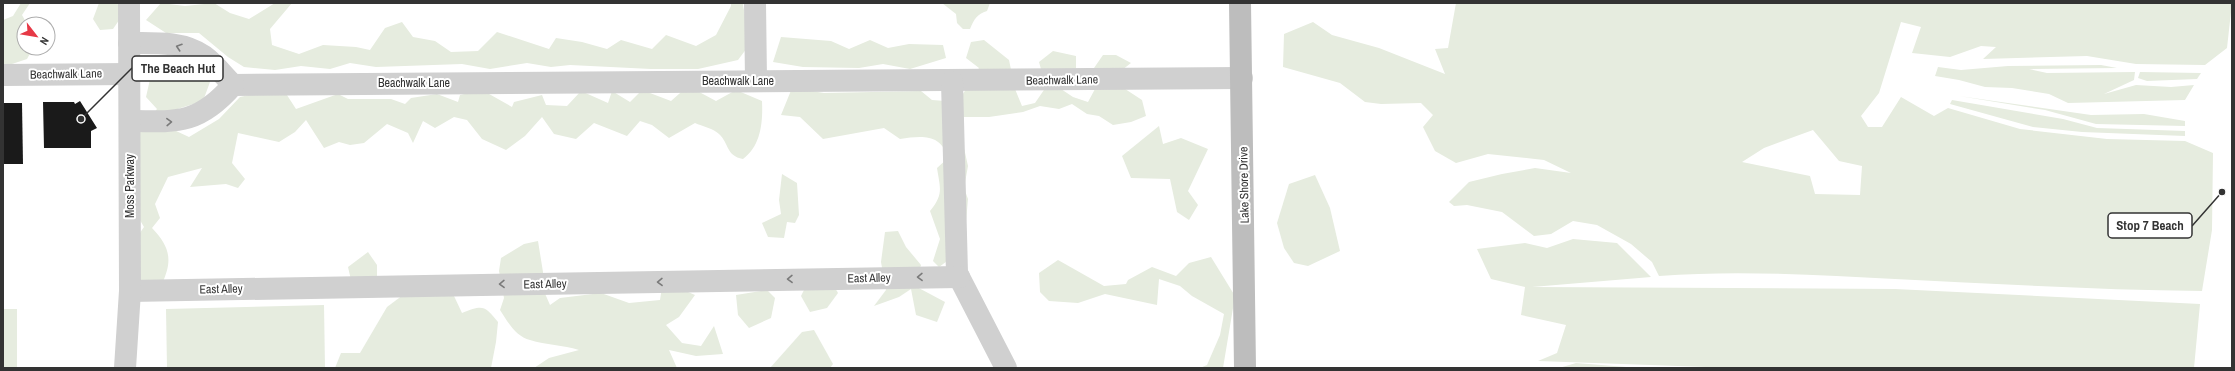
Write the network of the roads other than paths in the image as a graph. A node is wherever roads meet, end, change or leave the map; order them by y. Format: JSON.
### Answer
{"nodes":[{"id":1,"x":129,"y":3,"type":"edge"},
{"id":2,"x":755,"y":3,"type":"edge"},
{"id":3,"x":1240,"y":3,"type":"edge"},
{"id":4,"x":129,"y":42,"type":"junction"},
{"id":5,"x":130,"y":74,"type":"junction"},
{"id":6,"x":3,"y":75,"type":"edge"},
{"id":7,"x":1242,"y":78,"type":"junction"},
{"id":8,"x":756,"y":80,"type":"junction"},
{"id":9,"x":952,"y":82,"type":"junction"},
{"id":10,"x":233,"y":85,"type":"junction"},
{"id":11,"x":130,"y":121,"type":"junction"},
{"id":12,"x":959,"y":277,"type":"junction"},
{"id":13,"x":130,"y":291,"type":"junction"},
{"id":14,"x":125,"y":368,"type":"edge"},
{"id":15,"x":1006,"y":368,"type":"edge"},
{"id":16,"x":1245,"y":368,"type":"edge"}],
"edges":[{"from":1,"to":4,"type":"street","name":"Moss Parkway"},
{"from":2,"to":8,"type":"street"},
{"from":3,"to":7,"type":"street","name":"Lake Shore Drive"},
{"from":4,"to":5,"type":"street","name":"Moss Parkway"},
{"from":10,"to":4,"type":"street","one_way":true},
{"from":5,"to":6,"type":"street","name":"Beachwalk Lane"},
{"from":5,"to":11,"type":"street","name":"Moss Parkway"},
{"from":7,"to":9,"type":"street","name":"Beachwalk Lane"},
{"from":7,"to":16,"type":"street","name":"Lake Shore Drive"},
{"from":8,"to":9,"type":"street","name":"Beachwalk Lane"},
{"from":8,"to":10,"type":"street","name":"Beachwalk Lane"},
{"from":9,"to":12,"type":"street"},
{"from":11,"to":10,"type":"street","one_way":true},
{"from":11,"to":13,"type":"street","name":"Moss Parkway"},
{"from":12,"to":13,"type":"street","name":"East Alley","one_way":true},
{"from":12,"to":15,"type":"street"},
{"from":13,"to":14,"type":"street","name":"Moss Parkway"}]}
